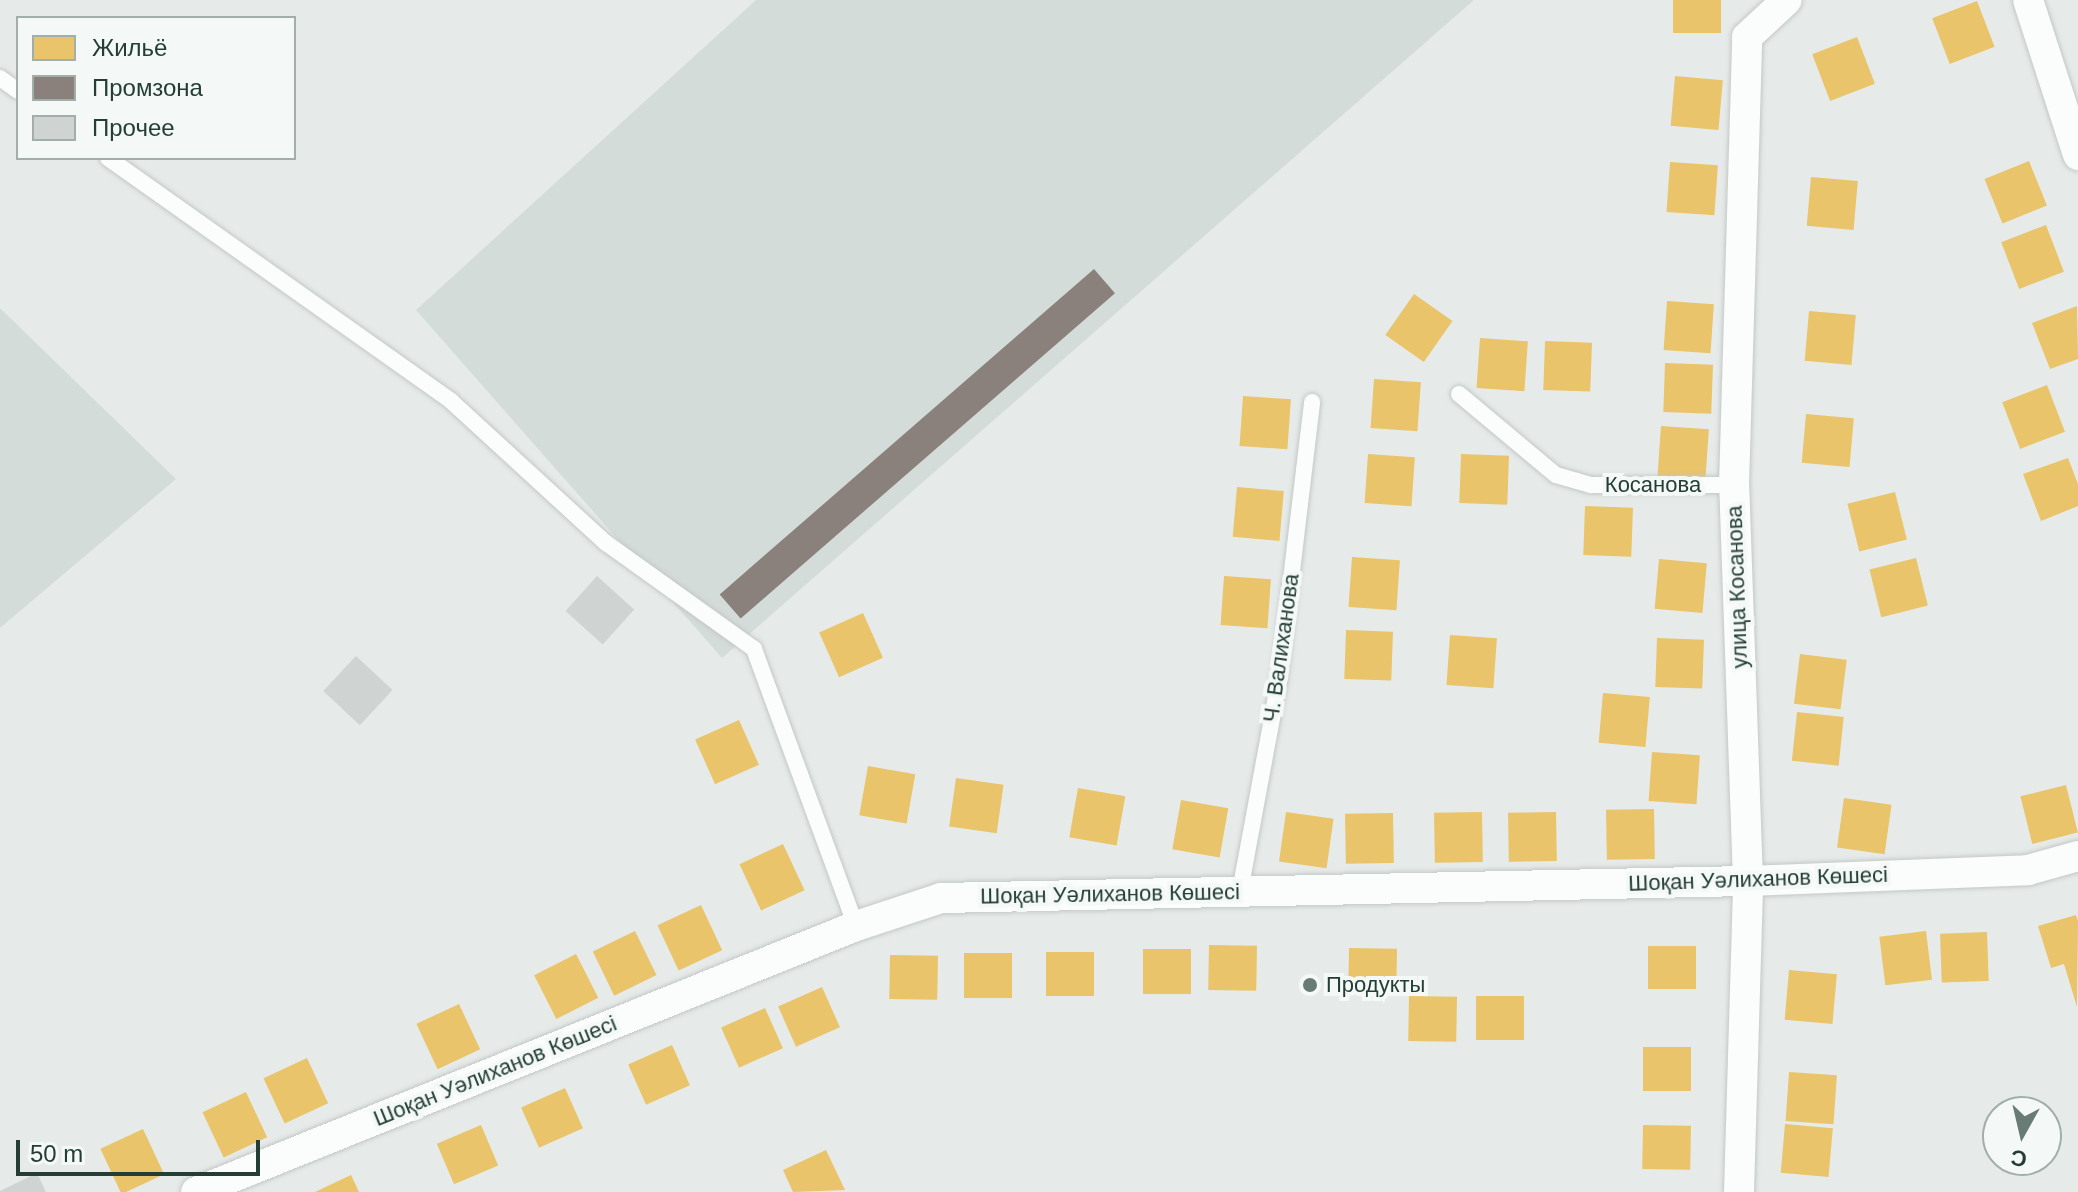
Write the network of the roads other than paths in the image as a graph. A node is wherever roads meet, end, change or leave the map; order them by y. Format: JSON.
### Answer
{"nodes":[{"id":1,"x":1787,"y":0,"type":"edge"},
{"id":2,"x":2028,"y":0,"type":"edge"},
{"id":3,"x":2078,"y":155,"type":"edge"},
{"id":4,"x":111,"y":160,"type":"edge"},
{"id":5,"x":1459,"y":394,"type":"dead end"},
{"id":6,"x":1312,"y":402,"type":"dead end"},
{"id":7,"x":1734,"y":485,"type":"junction"},
{"id":8,"x":2078,"y":856,"type":"edge"},
{"id":9,"x":1748,"y":881,"type":"junction"},
{"id":10,"x":1240,"y":891,"type":"junction"},
{"id":11,"x":856,"y":926,"type":"junction"},
{"id":12,"x":196,"y":1192,"type":"edge"},
{"id":13,"x":1739,"y":1192,"type":"edge"}],
"edges":[{"from":1,"to":7,"type":"street","name":"улица Косанова"},
{"from":2,"to":3,"type":"street"},
{"from":4,"to":11,"type":"lane"},
{"from":5,"to":7,"type":"lane","name":"Косанова"},
{"from":6,"to":10,"type":"lane","name":"Ч. Валиханова"},
{"from":7,"to":9,"type":"street","name":"улица Косанова"},
{"from":8,"to":9,"type":"street","name":"Шоқан Уәлиханов Көшесі"},
{"from":9,"to":10,"type":"street","name":"Шоқан Уәлиханов Көшесі"},
{"from":9,"to":13,"type":"street","name":"улица Косанова"},
{"from":10,"to":11,"type":"street","name":"Шоқан Уәлиханов Көшесі"},
{"from":11,"to":12,"type":"street","name":"Шоқан Уәлиханов Көшесі"}]}
